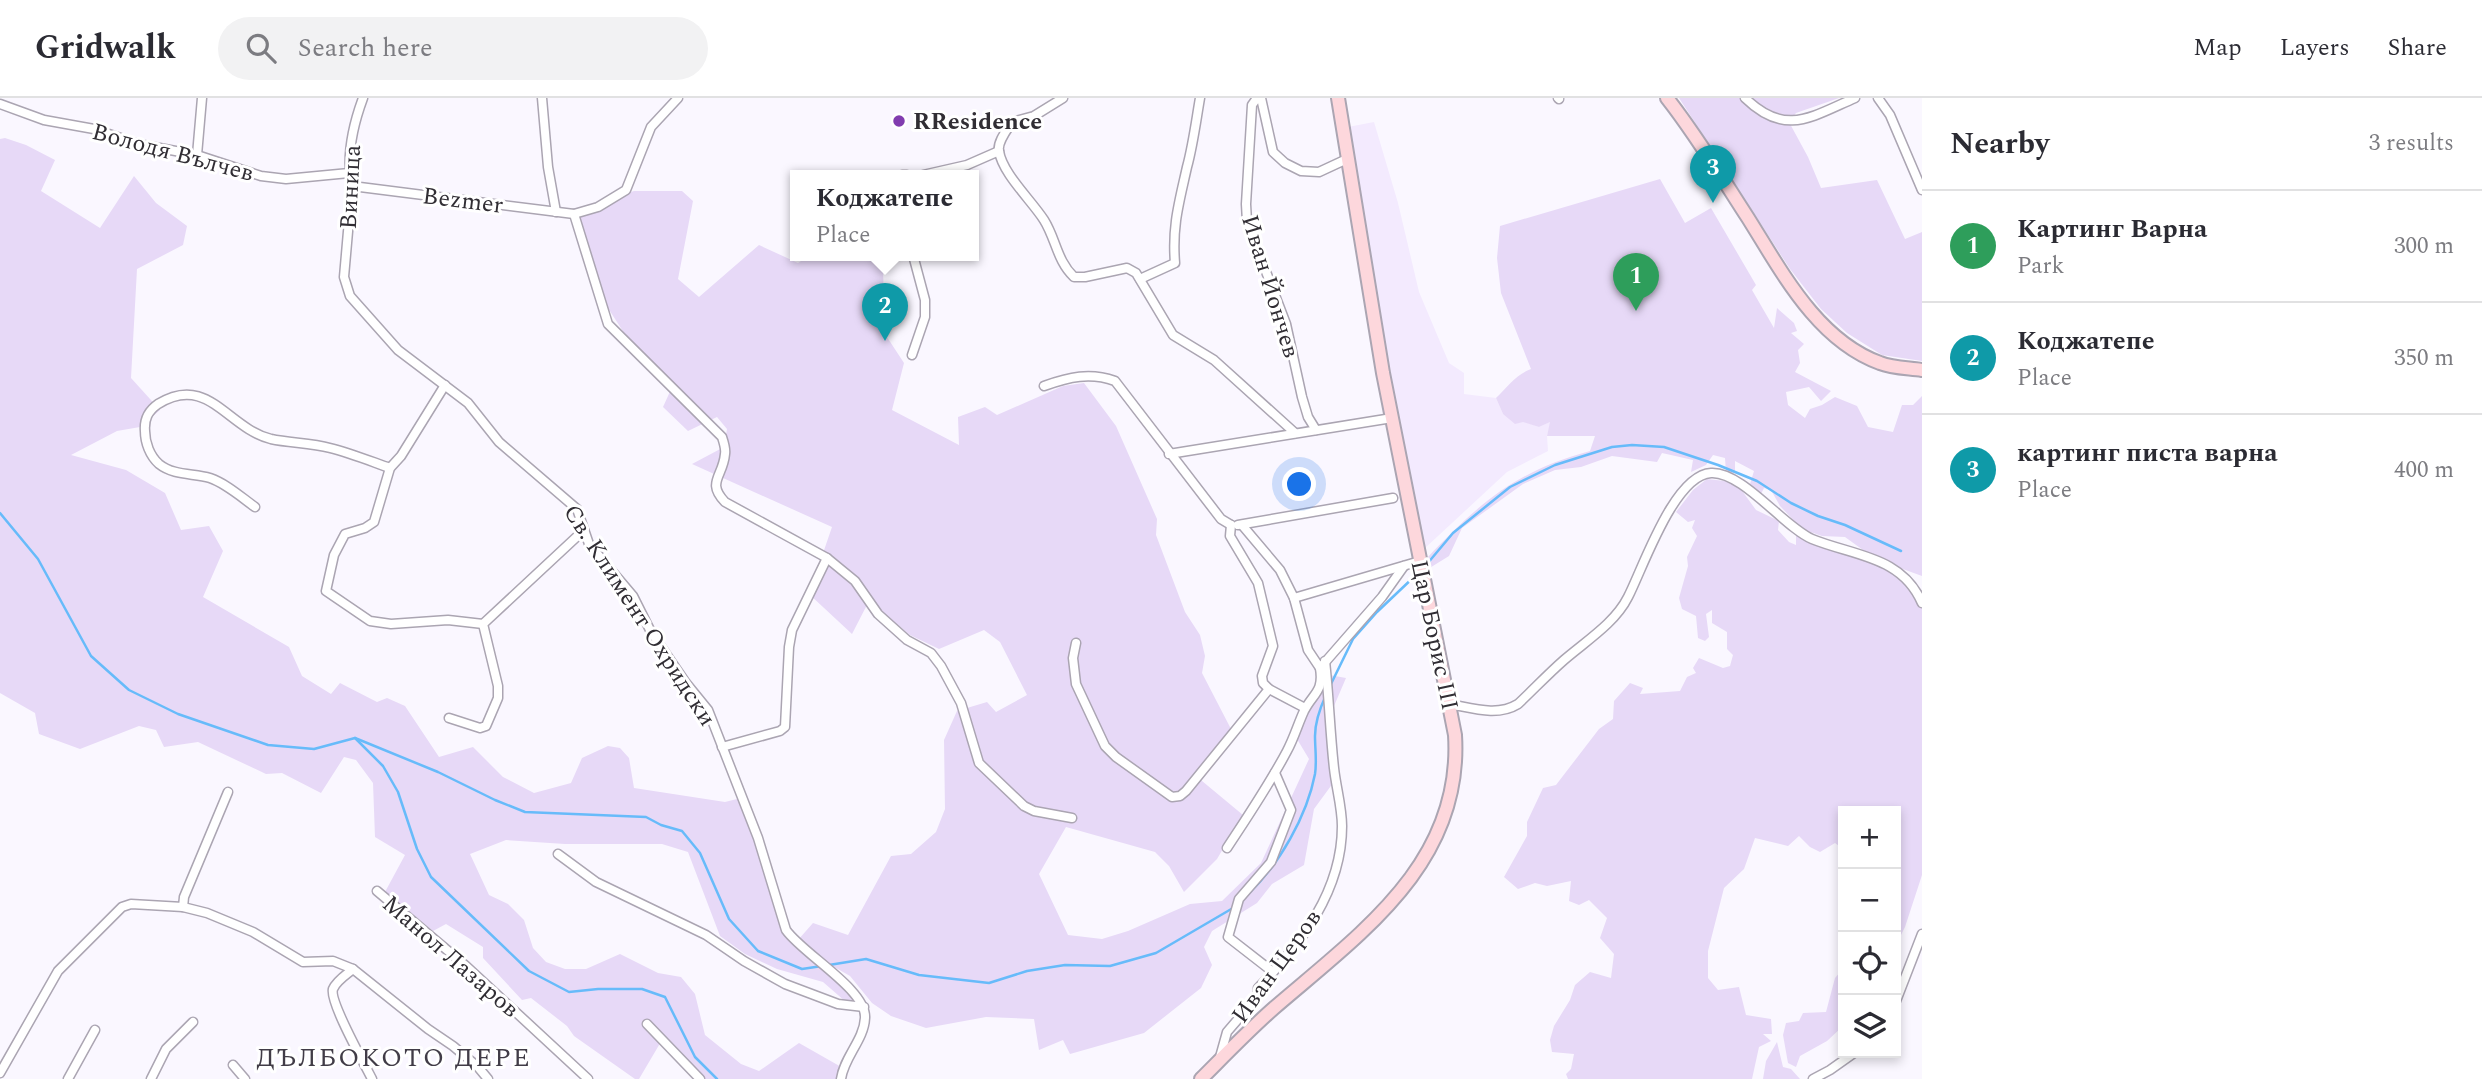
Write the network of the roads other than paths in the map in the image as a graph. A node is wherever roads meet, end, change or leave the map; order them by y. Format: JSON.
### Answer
{"nodes":[{"id":1,"x":202,"y":98,"type":"edge"},
{"id":2,"x":363,"y":98,"type":"edge"},
{"id":3,"x":541,"y":98,"type":"edge"},
{"id":4,"x":678,"y":98,"type":"edge"},
{"id":5,"x":1063,"y":98,"type":"edge"},
{"id":6,"x":1200,"y":98,"type":"edge"},
{"id":7,"x":1259,"y":98,"type":"edge"},
{"id":8,"x":1338,"y":98,"type":"edge"},
{"id":9,"x":1667,"y":98,"type":"edge"},
{"id":10,"x":1745,"y":98,"type":"edge"},
{"id":11,"x":1855,"y":98,"type":"edge"},
{"id":12,"x":1878,"y":98,"type":"edge"},
{"id":13,"x":0,"y":104,"type":"edge"},
{"id":14,"x":999,"y":152,"type":"junction"},
{"id":15,"x":197,"y":155,"type":"junction"},
{"id":16,"x":1348,"y":159,"type":"junction"},
{"id":17,"x":943,"y":170,"type":"edge"},
{"id":18,"x":349,"y":173,"type":"junction"},
{"id":19,"x":352,"y":186,"type":"junction"},
{"id":20,"x":1922,"y":190,"type":"edge"},
{"id":21,"x":556,"y":212,"type":"junction"},
{"id":22,"x":574,"y":214,"type":"junction"},
{"id":23,"x":915,"y":261,"type":"edge"},
{"id":24,"x":344,"y":277,"type":"joint"},
{"id":25,"x":1140,"y":279,"type":"junction"},
{"id":26,"x":912,"y":355,"type":"dead end"},
{"id":27,"x":1922,"y":369,"type":"edge"},
{"id":28,"x":444,"y":385,"type":"junction"},
{"id":29,"x":1044,"y":386,"type":"dead end"},
{"id":30,"x":1392,"y":418,"type":"junction"},
{"id":31,"x":1316,"y":430,"type":"junction"},
{"id":32,"x":1295,"y":433,"type":"junction"},
{"id":33,"x":1169,"y":454,"type":"junction"},
{"id":34,"x":390,"y":468,"type":"junction"},
{"id":35,"x":1393,"y":498,"type":"dead end"},
{"id":36,"x":255,"y":507,"type":"dead end"},
{"id":37,"x":1231,"y":525,"type":"junction"},
{"id":38,"x":1242,"y":525,"type":"junction"},
{"id":39,"x":584,"y":530,"type":"junction"},
{"id":40,"x":827,"y":558,"type":"junction"},
{"id":41,"x":1420,"y":561,"type":"junction"},
{"id":42,"x":1404,"y":566,"type":"junction"},
{"id":43,"x":1294,"y":598,"type":"junction"},
{"id":44,"x":1922,"y":603,"type":"edge"},
{"id":45,"x":483,"y":624,"type":"junction"},
{"id":46,"x":1076,"y":643,"type":"dead end"},
{"id":47,"x":1323,"y":664,"type":"junction"},
{"id":48,"x":1269,"y":689,"type":"junction"},
{"id":49,"x":1449,"y":704,"type":"junction"},
{"id":50,"x":1306,"y":708,"type":"junction"},
{"id":51,"x":449,"y":718,"type":"dead end"},
{"id":52,"x":722,"y":747,"type":"junction"},
{"id":53,"x":1275,"y":773,"type":"junction"},
{"id":54,"x":228,"y":792,"type":"dead end"},
{"id":55,"x":1072,"y":818,"type":"dead end"},
{"id":56,"x":1227,"y":848,"type":"dead end"},
{"id":57,"x":558,"y":854,"type":"dead end"},
{"id":58,"x":377,"y":891,"type":"dead end"},
{"id":59,"x":183,"y":907,"type":"junction"},
{"id":60,"x":1922,"y":934,"type":"edge"},
{"id":61,"x":353,"y":970,"type":"junction"},
{"id":62,"x":1273,"y":972,"type":"junction"},
{"id":63,"x":1898,"y":995,"type":"edge"},
{"id":64,"x":864,"y":1007,"type":"junction"},
{"id":65,"x":193,"y":1022,"type":"dead end"},
{"id":66,"x":647,"y":1024,"type":"dead end"},
{"id":67,"x":95,"y":1030,"type":"dead end"},
{"id":68,"x":1847,"y":1058,"type":"edge"},
{"id":69,"x":1218,"y":1063,"type":"junction"},
{"id":70,"x":233,"y":1065,"type":"dead end"},
{"id":71,"x":0,"y":1073,"type":"edge"},
{"id":72,"x":68,"y":1079,"type":"edge"},
{"id":73,"x":151,"y":1079,"type":"edge"},
{"id":74,"x":245,"y":1079,"type":"edge"},
{"id":75,"x":372,"y":1079,"type":"edge"},
{"id":76,"x":488,"y":1079,"type":"edge"},
{"id":77,"x":588,"y":1079,"type":"edge"},
{"id":78,"x":700,"y":1079,"type":"edge"},
{"id":79,"x":841,"y":1079,"type":"edge"},
{"id":80,"x":1201,"y":1079,"type":"edge"},
{"id":81,"x":1813,"y":1079,"type":"edge"}],
"edges":[{"from":1,"to":15,"type":"street"},
{"from":2,"to":18,"type":"street","name":"Виница"},
{"from":3,"to":21,"type":"street"},
{"from":4,"to":22,"type":"street"},
{"from":5,"to":14,"type":"street"},
{"from":6,"to":25,"type":"street"},
{"from":7,"to":16,"type":"street"},
{"from":7,"to":31,"type":"street","name":"Иван Йончев"},
{"from":8,"to":16,"type":"street","name":"Цар Борис III"},
{"from":9,"to":27,"type":"street"},
{"from":10,"to":11,"type":"street"},
{"from":12,"to":20,"type":"street"},
{"from":13,"to":15,"type":"street","name":"Володя Вълчев"},
{"from":14,"to":17,"type":"street"},
{"from":14,"to":25,"type":"street"},
{"from":15,"to":18,"type":"street","name":"Володя Вълчев"},
{"from":16,"to":30,"type":"street","name":"Цар Борис III"},
{"from":18,"to":19,"type":"street","name":"Виница"},
{"from":19,"to":21,"type":"street","name":"Bezmer"},
{"from":19,"to":24,"type":"street","name":"Виница"},
{"from":21,"to":22,"type":"street","name":"Bezmer"},
{"from":22,"to":40,"type":"street"},
{"from":23,"to":26,"type":"street"},
{"from":24,"to":28,"type":"street","name":"Св. Климент Охридски"},
{"from":25,"to":32,"type":"street"},
{"from":28,"to":34,"type":"street"},
{"from":28,"to":39,"type":"street","name":"Св. Климент Охридски"},
{"from":29,"to":33,"type":"street"},
{"from":30,"to":31,"type":"street"},
{"from":30,"to":41,"type":"street","name":"Цар Борис III"},
{"from":31,"to":32,"type":"street"},
{"from":32,"to":33,"type":"street"},
{"from":33,"to":37,"type":"street"},
{"from":34,"to":36,"type":"street"},
{"from":34,"to":45,"type":"street"},
{"from":35,"to":38,"type":"street"},
{"from":37,"to":38,"type":"street"},
{"from":37,"to":48,"type":"street"},
{"from":38,"to":43,"type":"street"},
{"from":39,"to":45,"type":"street"},
{"from":39,"to":52,"type":"street","name":"Св. Климент Охридски"},
{"from":40,"to":52,"type":"street"},
{"from":40,"to":55,"type":"street"},
{"from":41,"to":42,"type":"street"},
{"from":41,"to":49,"type":"street","name":"Цар Борис III"},
{"from":42,"to":43,"type":"street"},
{"from":42,"to":47,"type":"street"},
{"from":43,"to":47,"type":"street"},
{"from":44,"to":49,"type":"street"},
{"from":45,"to":51,"type":"street"},
{"from":46,"to":48,"type":"street"},
{"from":47,"to":50,"type":"street"},
{"from":47,"to":62,"type":"street","name":"Иван Церов"},
{"from":48,"to":50,"type":"street"},
{"from":49,"to":69,"type":"street","name":"Цар Борис III"},
{"from":50,"to":53,"type":"street"},
{"from":52,"to":64,"type":"street","name":"Св. Климент Охридски"},
{"from":53,"to":56,"type":"street"},
{"from":53,"to":62,"type":"street"},
{"from":54,"to":59,"type":"street"},
{"from":57,"to":64,"type":"street"},
{"from":58,"to":77,"type":"street","name":"Манол Лазаров"},
{"from":59,"to":61,"type":"street"},
{"from":59,"to":71,"type":"street"},
{"from":60,"to":63,"type":"street"},
{"from":61,"to":75,"type":"street"},
{"from":61,"to":76,"type":"street"},
{"from":62,"to":69,"type":"street","name":"Иван Церов"},
{"from":64,"to":79,"type":"street"},
{"from":65,"to":73,"type":"street"},
{"from":66,"to":78,"type":"street"},
{"from":67,"to":72,"type":"street"},
{"from":68,"to":81,"type":"street"},
{"from":69,"to":80,"type":"street","name":"Цар Борис III"},
{"from":70,"to":74,"type":"street"}]}
